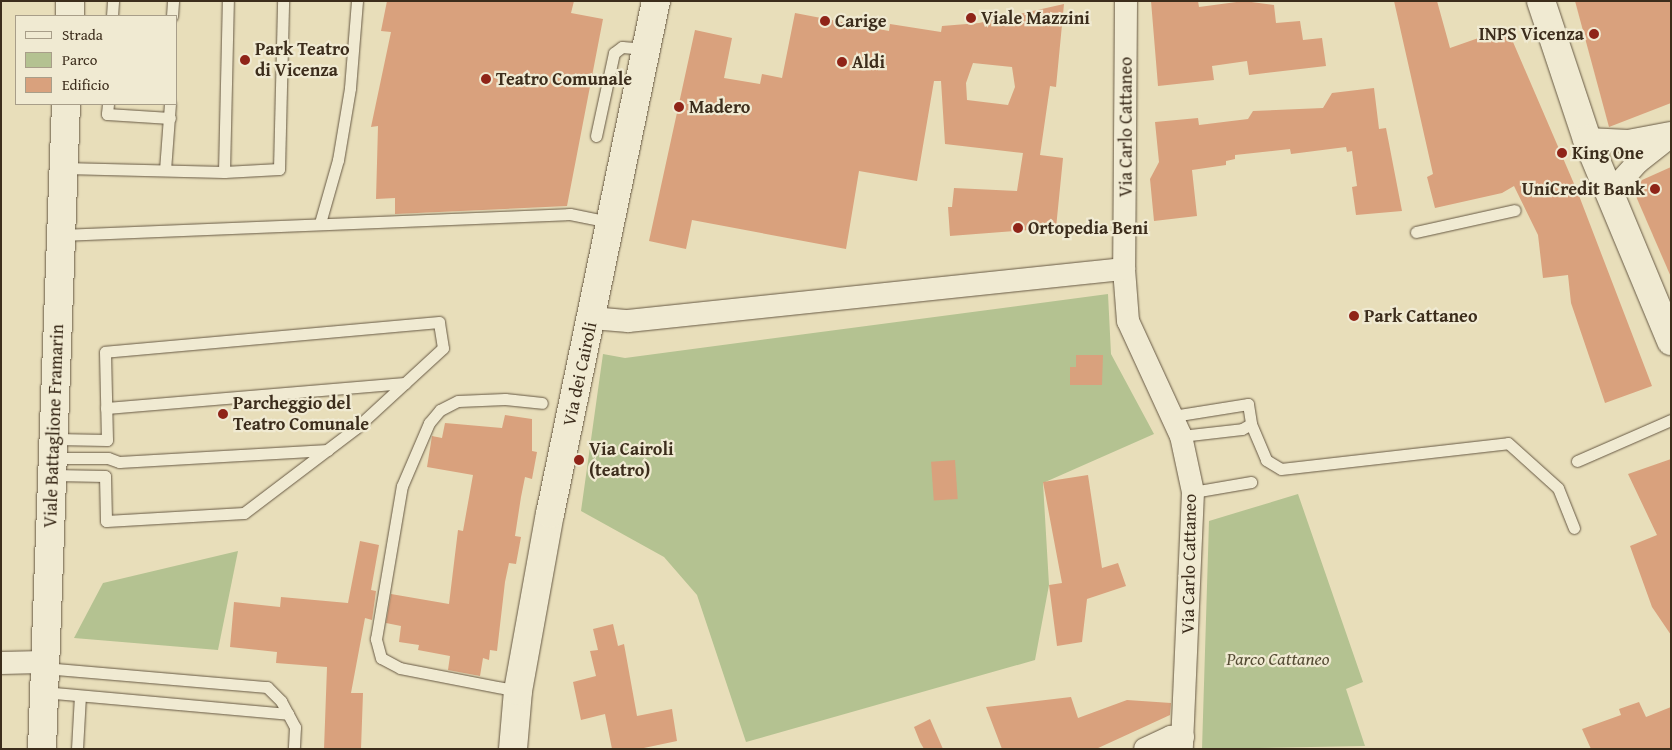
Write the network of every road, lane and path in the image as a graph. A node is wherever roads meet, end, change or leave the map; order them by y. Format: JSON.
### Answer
{"nodes":[{"id":1,"x":70,"y":1,"type":"edge"},
{"id":2,"x":113,"y":1,"type":"edge"},
{"id":3,"x":173,"y":1,"type":"edge"},
{"id":4,"x":228,"y":1,"type":"edge"},
{"id":5,"x":283,"y":1,"type":"edge"},
{"id":6,"x":357,"y":1,"type":"edge"},
{"id":7,"x":656,"y":1,"type":"edge"},
{"id":8,"x":1126,"y":1,"type":"edge"},
{"id":9,"x":1541,"y":1,"type":"edge"},
{"id":10,"x":70,"y":15,"type":"edge"},
{"id":11,"x":112,"y":15,"type":"edge"},
{"id":12,"x":172,"y":15,"type":"edge"},
{"id":13,"x":647,"y":50,"type":"junction"},
{"id":14,"x":66,"y":105,"type":"edge"},
{"id":15,"x":108,"y":105,"type":"edge"},
{"id":16,"x":170,"y":105,"type":"edge"},
{"id":17,"x":170,"y":118,"type":"junction"},
{"id":18,"x":1671,"y":135,"type":"edge"},
{"id":19,"x":596,"y":136,"type":"dead end"},
{"id":20,"x":1587,"y":139,"type":"junction"},
{"id":21,"x":64,"y":168,"type":"junction"},
{"id":22,"x":164,"y":170,"type":"junction"},
{"id":23,"x":224,"y":172,"type":"junction"},
{"id":24,"x":1608,"y":194,"type":"junction"},
{"id":25,"x":1515,"y":210,"type":"dead end"},
{"id":26,"x":610,"y":222,"type":"junction"},
{"id":27,"x":320,"y":223,"type":"junction"},
{"id":28,"x":1416,"y":232,"type":"dead end"},
{"id":29,"x":61,"y":234,"type":"junction"},
{"id":30,"x":1124,"y":269,"type":"junction"},
{"id":31,"x":592,"y":318,"type":"junction"},
{"id":32,"x":1671,"y":341,"type":"edge"},
{"id":33,"x":405,"y":383,"type":"junction"},
{"id":34,"x":542,"y":404,"type":"dead end"},
{"id":35,"x":106,"y":408,"type":"junction"},
{"id":36,"x":1671,"y":420,"type":"edge"},
{"id":37,"x":1251,"y":424,"type":"junction"},
{"id":38,"x":1177,"y":426,"type":"junction"},
{"id":39,"x":328,"y":450,"type":"junction"},
{"id":40,"x":54,"y":457,"type":"junction"},
{"id":41,"x":1577,"y":461,"type":"dead end"},
{"id":42,"x":1251,"y":482,"type":"dead end"},
{"id":43,"x":1193,"y":492,"type":"junction"},
{"id":44,"x":1574,"y":528,"type":"dead end"},
{"id":45,"x":1,"y":663,"type":"edge"},
{"id":46,"x":43,"y":674,"type":"junction"},
{"id":47,"x":518,"y":691,"type":"junction"},
{"id":48,"x":80,"y":696,"type":"junction"},
{"id":49,"x":288,"y":714,"type":"junction"},
{"id":50,"x":1183,"y":743,"type":"edge"},
{"id":51,"x":42,"y":749,"type":"edge"},
{"id":52,"x":78,"y":749,"type":"edge"},
{"id":53,"x":294,"y":749,"type":"edge"},
{"id":54,"x":513,"y":749,"type":"edge"},
{"id":55,"x":1145,"y":749,"type":"edge"}],
"edges":[{"from":1,"to":10,"type":"street"},
{"from":2,"to":11,"type":"lane"},
{"from":3,"to":12,"type":"lane"},
{"from":4,"to":23,"type":"lane"},
{"from":5,"to":23,"type":"lane"},
{"from":6,"to":27,"type":"lane"},
{"from":7,"to":13,"type":"street","name":"Via dei Cairoli"},
{"from":8,"to":30,"type":"street","name":"Via Carlo Cattaneo"},
{"from":9,"to":20,"type":"street"},
{"from":13,"to":19,"type":"lane"},
{"from":13,"to":26,"type":"street","name":"Via dei Cairoli"},
{"from":14,"to":21,"type":"street","name":"Viale Battaglione Framarin"},
{"from":15,"to":17,"type":"lane"},
{"from":16,"to":17,"type":"lane"},
{"from":17,"to":22,"type":"lane"},
{"from":18,"to":20,"type":"street"},
{"from":18,"to":24,"type":"street"},
{"from":20,"to":24,"type":"street"},
{"from":21,"to":22,"type":"lane"},
{"from":21,"to":29,"type":"street","name":"Viale Battaglione Framarin"},
{"from":22,"to":23,"type":"lane"},
{"from":24,"to":32,"type":"street"},
{"from":25,"to":28,"type":"lane"},
{"from":26,"to":27,"type":"lane"},
{"from":26,"to":31,"type":"street","name":"Via dei Cairoli"},
{"from":27,"to":29,"type":"lane"},
{"from":29,"to":40,"type":"street","name":"Viale Battaglione Framarin"},
{"from":30,"to":31,"type":"street"},
{"from":30,"to":38,"type":"street","name":"Via Carlo Cattaneo"},
{"from":31,"to":47,"type":"street","name":"Via dei Cairoli"},
{"from":33,"to":35,"type":"lane"},
{"from":33,"to":35,"type":"lane"},
{"from":33,"to":39,"type":"lane"},
{"from":34,"to":47,"type":"lane"},
{"from":35,"to":40,"type":"lane"},
{"from":36,"to":41,"type":"lane"},
{"from":37,"to":38,"type":"lane"},
{"from":37,"to":38,"type":"lane"},
{"from":37,"to":44,"type":"lane"},
{"from":38,"to":43,"type":"street","name":"Via Carlo Cattaneo"},
{"from":39,"to":40,"type":"lane"},
{"from":39,"to":40,"type":"lane"},
{"from":40,"to":46,"type":"street","name":"Viale Battaglione Framarin"},
{"from":42,"to":43,"type":"lane"},
{"from":43,"to":50,"type":"street","name":"Via Carlo Cattaneo"},
{"from":45,"to":46,"type":"street"},
{"from":46,"to":48,"type":"lane"},
{"from":46,"to":49,"type":"lane"},
{"from":46,"to":51,"type":"street","name":"Viale Battaglione Framarin"},
{"from":47,"to":54,"type":"street","name":"Via dei Cairoli"},
{"from":48,"to":49,"type":"lane"},
{"from":48,"to":52,"type":"lane"},
{"from":49,"to":53,"type":"lane"},
{"from":50,"to":55,"type":"street"}]}
